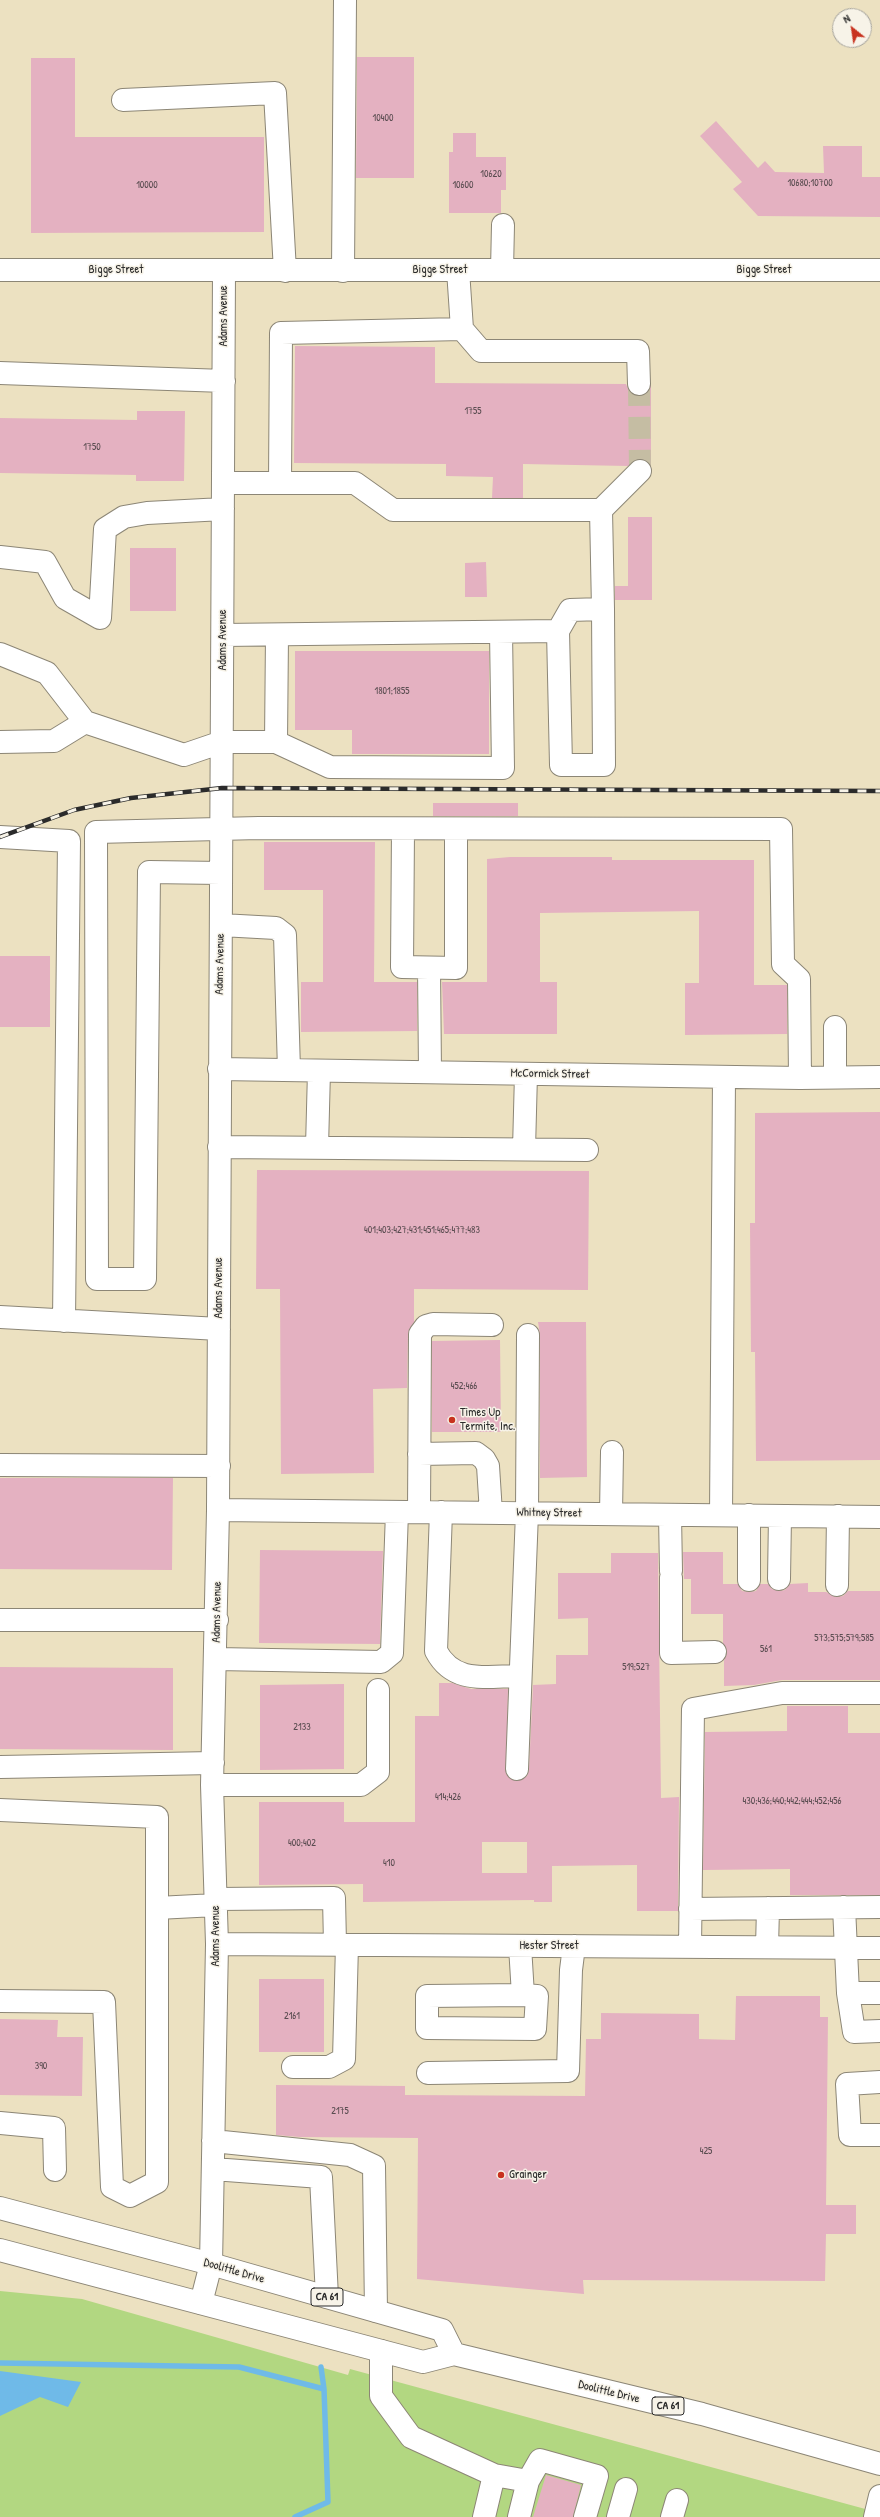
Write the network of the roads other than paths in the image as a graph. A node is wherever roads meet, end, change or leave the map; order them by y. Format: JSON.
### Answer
{"nodes":[{"id":1,"x":345,"y":0,"type":"edge"},
{"id":2,"x":123,"y":100,"type":"dead end"},
{"id":3,"x":503,"y":225,"type":"dead end"},
{"id":4,"x":0,"y":270,"type":"edge"},
{"id":5,"x":343,"y":270,"type":"junction"},
{"id":6,"x":458,"y":270,"type":"junction"},
{"id":7,"x":502,"y":270,"type":"junction"},
{"id":8,"x":880,"y":270,"type":"edge"},
{"id":9,"x":224,"y":271,"type":"junction"},
{"id":10,"x":284,"y":271,"type":"junction"},
{"id":11,"x":462,"y":329,"type":"junction"},
{"id":12,"x":0,"y":374,"type":"edge"},
{"id":13,"x":224,"y":381,"type":"junction"},
{"id":14,"x":639,"y":384,"type":"tunnel mouth"},
{"id":15,"x":640,"y":471,"type":"dead end"},
{"id":16,"x":223,"y":483,"type":"junction"},
{"id":17,"x":280,"y":483,"type":"junction"},
{"id":18,"x":223,"y":509,"type":"junction"},
{"id":19,"x":601,"y":510,"type":"junction"},
{"id":20,"x":0,"y":557,"type":"edge"},
{"id":21,"x":603,"y":609,"type":"junction"},
{"id":22,"x":558,"y":631,"type":"junction"},
{"id":23,"x":501,"y":632,"type":"junction"},
{"id":24,"x":223,"y":635,"type":"junction"},
{"id":25,"x":277,"y":635,"type":"junction"},
{"id":26,"x":0,"y":654,"type":"edge"},
{"id":27,"x":85,"y":722,"type":"junction"},
{"id":28,"x":0,"y":742,"type":"edge"},
{"id":29,"x":222,"y":742,"type":"junction"},
{"id":30,"x":276,"y":742,"type":"junction"},
{"id":31,"x":222,"y":829,"type":"junction"},
{"id":32,"x":402,"y":829,"type":"junction"},
{"id":33,"x":456,"y":830,"type":"junction"},
{"id":34,"x":0,"y":837,"type":"edge"},
{"id":35,"x":221,"y":873,"type":"junction"},
{"id":36,"x":221,"y":925,"type":"junction"},
{"id":37,"x":429,"y":968,"type":"junction"},
{"id":38,"x":835,"y":1027,"type":"dead end"},
{"id":39,"x":219,"y":1069,"type":"junction"},
{"id":40,"x":289,"y":1070,"type":"junction"},
{"id":41,"x":319,"y":1071,"type":"junction"},
{"id":42,"x":430,"y":1072,"type":"junction"},
{"id":43,"x":526,"y":1074,"type":"junction"},
{"id":44,"x":724,"y":1077,"type":"junction"},
{"id":45,"x":835,"y":1077,"type":"junction"},
{"id":46,"x":880,"y":1077,"type":"edge"},
{"id":47,"x":800,"y":1078,"type":"junction"},
{"id":48,"x":219,"y":1147,"type":"junction"},
{"id":49,"x":317,"y":1147,"type":"junction"},
{"id":50,"x":524,"y":1149,"type":"junction"},
{"id":51,"x":587,"y":1150,"type":"dead end"},
{"id":52,"x":0,"y":1318,"type":"edge"},
{"id":53,"x":64,"y":1321,"type":"junction"},
{"id":54,"x":492,"y":1325,"type":"dead end"},
{"id":55,"x":219,"y":1329,"type":"junction"},
{"id":56,"x":528,"y":1335,"type":"dead end"},
{"id":57,"x":612,"y":1452,"type":"dead end"},
{"id":58,"x":419,"y":1454,"type":"junction"},
{"id":59,"x":0,"y":1465,"type":"edge"},
{"id":60,"x":218,"y":1466,"type":"junction"},
{"id":61,"x":218,"y":1510,"type":"junction"},
{"id":62,"x":397,"y":1512,"type":"junction"},
{"id":63,"x":419,"y":1512,"type":"junction"},
{"id":64,"x":441,"y":1512,"type":"junction"},
{"id":65,"x":491,"y":1513,"type":"junction"},
{"id":66,"x":527,"y":1513,"type":"junction"},
{"id":67,"x":611,"y":1514,"type":"junction"},
{"id":68,"x":670,"y":1515,"type":"junction"},
{"id":69,"x":721,"y":1515,"type":"junction"},
{"id":70,"x":749,"y":1515,"type":"junction"},
{"id":71,"x":780,"y":1516,"type":"junction"},
{"id":72,"x":838,"y":1516,"type":"junction"},
{"id":73,"x":880,"y":1517,"type":"edge"},
{"id":74,"x":779,"y":1579,"type":"dead end"},
{"id":75,"x":749,"y":1580,"type":"dead end"},
{"id":76,"x":837,"y":1585,"type":"dead end"},
{"id":77,"x":0,"y":1620,"type":"edge"},
{"id":78,"x":217,"y":1620,"type":"junction"},
{"id":79,"x":715,"y":1652,"type":"dead end"},
{"id":80,"x":216,"y":1659,"type":"junction"},
{"id":81,"x":520,"y":1676,"type":"junction"},
{"id":82,"x":378,"y":1690,"type":"dead end"},
{"id":83,"x":880,"y":1693,"type":"edge"},
{"id":84,"x":213,"y":1763,"type":"junction"},
{"id":85,"x":0,"y":1767,"type":"edge"},
{"id":86,"x":517,"y":1769,"type":"dead end"},
{"id":87,"x":212,"y":1786,"type":"junction"},
{"id":88,"x":0,"y":1810,"type":"edge"},
{"id":89,"x":216,"y":1902,"type":"junction"},
{"id":90,"x":844,"y":1907,"type":"junction"},
{"id":91,"x":880,"y":1907,"type":"edge"},
{"id":92,"x":157,"y":1908,"type":"junction"},
{"id":93,"x":768,"y":1908,"type":"junction"},
{"id":94,"x":690,"y":1909,"type":"junction"},
{"id":95,"x":217,"y":1944,"type":"junction"},
{"id":96,"x":341,"y":1944,"type":"junction"},
{"id":97,"x":520,"y":1946,"type":"junction"},
{"id":98,"x":574,"y":1946,"type":"junction"},
{"id":99,"x":690,"y":1946,"type":"junction"},
{"id":100,"x":767,"y":1947,"type":"junction"},
{"id":101,"x":844,"y":1947,"type":"junction"},
{"id":102,"x":880,"y":1948,"type":"edge"},
{"id":103,"x":848,"y":1993,"type":"junction"},
{"id":104,"x":880,"y":1993,"type":"edge"},
{"id":105,"x":523,"y":1995,"type":"junction"},
{"id":106,"x":0,"y":2000,"type":"edge"},
{"id":107,"x":880,"y":2031,"type":"edge"},
{"id":108,"x":293,"y":2067,"type":"dead end"},
{"id":109,"x":428,"y":2073,"type":"dead end"},
{"id":110,"x":880,"y":2082,"type":"edge"},
{"id":111,"x":0,"y":2123,"type":"edge"},
{"id":112,"x":880,"y":2135,"type":"edge"},
{"id":113,"x":213,"y":2141,"type":"junction"},
{"id":114,"x":213,"y":2169,"type":"junction"},
{"id":115,"x":55,"y":2170,"type":"dead end"},
{"id":116,"x":0,"y":2208,"type":"edge"},
{"id":117,"x":0,"y":2250,"type":"edge"},
{"id":118,"x":211,"y":2264,"type":"junction"},
{"id":119,"x":327,"y":2297,"type":"junction"},
{"id":120,"x":201,"y":2304,"type":"junction"},
{"id":121,"x":376,"y":2311,"type":"junction"},
{"id":122,"x":381,"y":2351,"type":"junction"},
{"id":123,"x":454,"y":2354,"type":"junction"},
{"id":124,"x":880,"y":2464,"type":"edge"},
{"id":125,"x":494,"y":2475,"type":"junction"},
{"id":126,"x":528,"y":2481,"type":"junction"},
{"id":127,"x":626,"y":2489,"type":"dead end"},
{"id":128,"x":880,"y":2496,"type":"edge"},
{"id":129,"x":484,"y":2517,"type":"edge"},
{"id":130,"x":519,"y":2517,"type":"edge"},
{"id":131,"x":585,"y":2517,"type":"edge"},
{"id":132,"x":618,"y":2517,"type":"edge"},
{"id":133,"x":875,"y":2517,"type":"edge"}],
"edges":[{"from":1,"to":5,"type":"street"},
{"from":2,"to":10,"type":"street"},
{"from":3,"to":7,"type":"street"},
{"from":4,"to":9,"type":"street","name":"Bigge Street"},
{"from":5,"to":6,"type":"street","name":"Bigge Street"},
{"from":5,"to":10,"type":"street","name":"Bigge Street"},
{"from":6,"to":7,"type":"street","name":"Bigge Street"},
{"from":6,"to":11,"type":"street"},
{"from":7,"to":8,"type":"street","name":"Bigge Street"},
{"from":9,"to":10,"type":"street","name":"Bigge Street"},
{"from":9,"to":13,"type":"street","name":"Adams Avenue"},
{"from":11,"to":14,"type":"street"},
{"from":11,"to":17,"type":"street"},
{"from":12,"to":13,"type":"street"},
{"from":13,"to":16,"type":"street","name":"Adams Avenue"},
{"from":15,"to":19,"type":"street"},
{"from":16,"to":17,"type":"street"},
{"from":16,"to":18,"type":"street","name":"Adams Avenue"},
{"from":17,"to":19,"type":"street"},
{"from":18,"to":20,"type":"street"},
{"from":18,"to":24,"type":"street","name":"Adams Avenue"},
{"from":19,"to":21,"type":"street"},
{"from":21,"to":22,"type":"street"},
{"from":21,"to":22,"type":"street"},
{"from":22,"to":23,"type":"street"},
{"from":23,"to":25,"type":"street"},
{"from":23,"to":30,"type":"street"},
{"from":24,"to":25,"type":"street"},
{"from":24,"to":29,"type":"street","name":"Adams Avenue"},
{"from":25,"to":30,"type":"street"},
{"from":26,"to":27,"type":"street"},
{"from":27,"to":28,"type":"street"},
{"from":27,"to":29,"type":"street"},
{"from":29,"to":30,"type":"street"},
{"from":29,"to":31,"type":"street","name":"Adams Avenue"},
{"from":31,"to":32,"type":"street"},
{"from":31,"to":35,"type":"street","name":"Adams Avenue"},
{"from":31,"to":35,"type":"street"},
{"from":32,"to":33,"type":"street"},
{"from":32,"to":37,"type":"street"},
{"from":33,"to":37,"type":"street"},
{"from":33,"to":47,"type":"street"},
{"from":34,"to":53,"type":"street"},
{"from":35,"to":36,"type":"street","name":"Adams Avenue"},
{"from":36,"to":39,"type":"street","name":"Adams Avenue"},
{"from":36,"to":40,"type":"street"},
{"from":37,"to":42,"type":"street"},
{"from":38,"to":45,"type":"street"},
{"from":39,"to":40,"type":"street","name":"McCormick Street"},
{"from":39,"to":48,"type":"street","name":"Adams Avenue"},
{"from":40,"to":41,"type":"street","name":"McCormick Street"},
{"from":41,"to":42,"type":"street","name":"McCormick Street"},
{"from":41,"to":49,"type":"street"},
{"from":42,"to":43,"type":"street","name":"McCormick Street"},
{"from":43,"to":44,"type":"street","name":"McCormick Street"},
{"from":43,"to":50,"type":"street"},
{"from":44,"to":47,"type":"street","name":"McCormick Street"},
{"from":44,"to":69,"type":"street"},
{"from":45,"to":46,"type":"street","name":"McCormick Street"},
{"from":45,"to":47,"type":"street","name":"McCormick Street"},
{"from":48,"to":49,"type":"street"},
{"from":48,"to":55,"type":"street","name":"Adams Avenue"},
{"from":49,"to":50,"type":"street"},
{"from":50,"to":51,"type":"street"},
{"from":52,"to":53,"type":"street"},
{"from":53,"to":55,"type":"street"},
{"from":54,"to":58,"type":"street"},
{"from":55,"to":60,"type":"street","name":"Adams Avenue"},
{"from":56,"to":66,"type":"street"},
{"from":57,"to":67,"type":"street"},
{"from":58,"to":63,"type":"street"},
{"from":58,"to":65,"type":"street"},
{"from":59,"to":60,"type":"street"},
{"from":60,"to":61,"type":"street","name":"Adams Avenue"},
{"from":61,"to":62,"type":"street","name":"Whitney Street"},
{"from":61,"to":78,"type":"street","name":"Adams Avenue"},
{"from":62,"to":63,"type":"street","name":"Whitney Street"},
{"from":62,"to":80,"type":"street"},
{"from":63,"to":64,"type":"street","name":"Whitney Street"},
{"from":64,"to":65,"type":"street","name":"Whitney Street"},
{"from":64,"to":81,"type":"street"},
{"from":65,"to":66,"type":"street","name":"Whitney Street"},
{"from":66,"to":67,"type":"street","name":"Whitney Street"},
{"from":66,"to":81,"type":"street"},
{"from":67,"to":68,"type":"street","name":"Whitney Street"},
{"from":68,"to":69,"type":"street","name":"Whitney Street"},
{"from":68,"to":79,"type":"street"},
{"from":69,"to":70,"type":"street","name":"Whitney Street"},
{"from":70,"to":71,"type":"street","name":"Whitney Street"},
{"from":70,"to":75,"type":"street"},
{"from":71,"to":72,"type":"street","name":"Whitney Street"},
{"from":71,"to":74,"type":"street"},
{"from":72,"to":73,"type":"street","name":"Whitney Street"},
{"from":72,"to":76,"type":"street"},
{"from":77,"to":78,"type":"street"},
{"from":78,"to":80,"type":"street","name":"Adams Avenue"},
{"from":80,"to":84,"type":"street","name":"Adams Avenue"},
{"from":81,"to":86,"type":"street"},
{"from":82,"to":87,"type":"street"},
{"from":83,"to":94,"type":"street"},
{"from":84,"to":85,"type":"street"},
{"from":84,"to":87,"type":"street","name":"Adams Avenue"},
{"from":87,"to":89,"type":"street","name":"Adams Avenue"},
{"from":88,"to":92,"type":"street"},
{"from":89,"to":92,"type":"street"},
{"from":89,"to":95,"type":"street","name":"Adams Avenue"},
{"from":89,"to":96,"type":"street"},
{"from":90,"to":91,"type":"street"},
{"from":90,"to":93,"type":"street"},
{"from":90,"to":101,"type":"street"},
{"from":92,"to":106,"type":"street"},
{"from":93,"to":94,"type":"street"},
{"from":93,"to":100,"type":"street"},
{"from":94,"to":99,"type":"street"},
{"from":95,"to":96,"type":"street","name":"Hester Street"},
{"from":95,"to":113,"type":"street","name":"Adams Avenue"},
{"from":96,"to":97,"type":"street","name":"Hester Street"},
{"from":96,"to":108,"type":"street"},
{"from":97,"to":98,"type":"street","name":"Hester Street"},
{"from":97,"to":105,"type":"street"},
{"from":98,"to":99,"type":"street","name":"Hester Street"},
{"from":98,"to":109,"type":"street"},
{"from":99,"to":100,"type":"street","name":"Hester Street"},
{"from":100,"to":101,"type":"street","name":"Hester Street"},
{"from":101,"to":102,"type":"street","name":"Hester Street"},
{"from":101,"to":103,"type":"street"},
{"from":103,"to":104,"type":"street"},
{"from":103,"to":107,"type":"street"},
{"from":105,"to":105,"type":"street"},
{"from":110,"to":112,"type":"street"},
{"from":111,"to":115,"type":"street"},
{"from":113,"to":114,"type":"street","name":"Adams Avenue"},
{"from":113,"to":121,"type":"street"},
{"from":114,"to":118,"type":"street","name":"Adams Avenue"},
{"from":114,"to":119,"type":"street"},
{"from":116,"to":118,"type":"street","name":"Doolittle Drive","number":"CA 61"},
{"from":117,"to":120,"type":"street","name":"Doolittle Drive","number":"CA 61"},
{"from":118,"to":119,"type":"street","name":"Doolittle Drive","number":"CA 61"},
{"from":118,"to":120,"type":"street","name":"Adams Avenue"},
{"from":119,"to":121,"type":"street","name":"Doolittle Drive","number":"CA 61"},
{"from":120,"to":122,"type":"street","name":"Doolittle Drive","number":"CA 61"},
{"from":121,"to":123,"type":"street","name":"Doolittle Drive","number":"CA 61"},
{"from":122,"to":123,"type":"street","name":"Doolittle Drive","number":"CA 61"},
{"from":122,"to":125,"type":"street"},
{"from":123,"to":124,"type":"street","name":"Doolittle Drive","number":"CA 61"},
{"from":125,"to":126,"type":"street"},
{"from":125,"to":129,"type":"street"},
{"from":126,"to":130,"type":"street"},
{"from":126,"to":131,"type":"street"},
{"from":127,"to":132,"type":"street"},
{"from":128,"to":133,"type":"street"}]}
